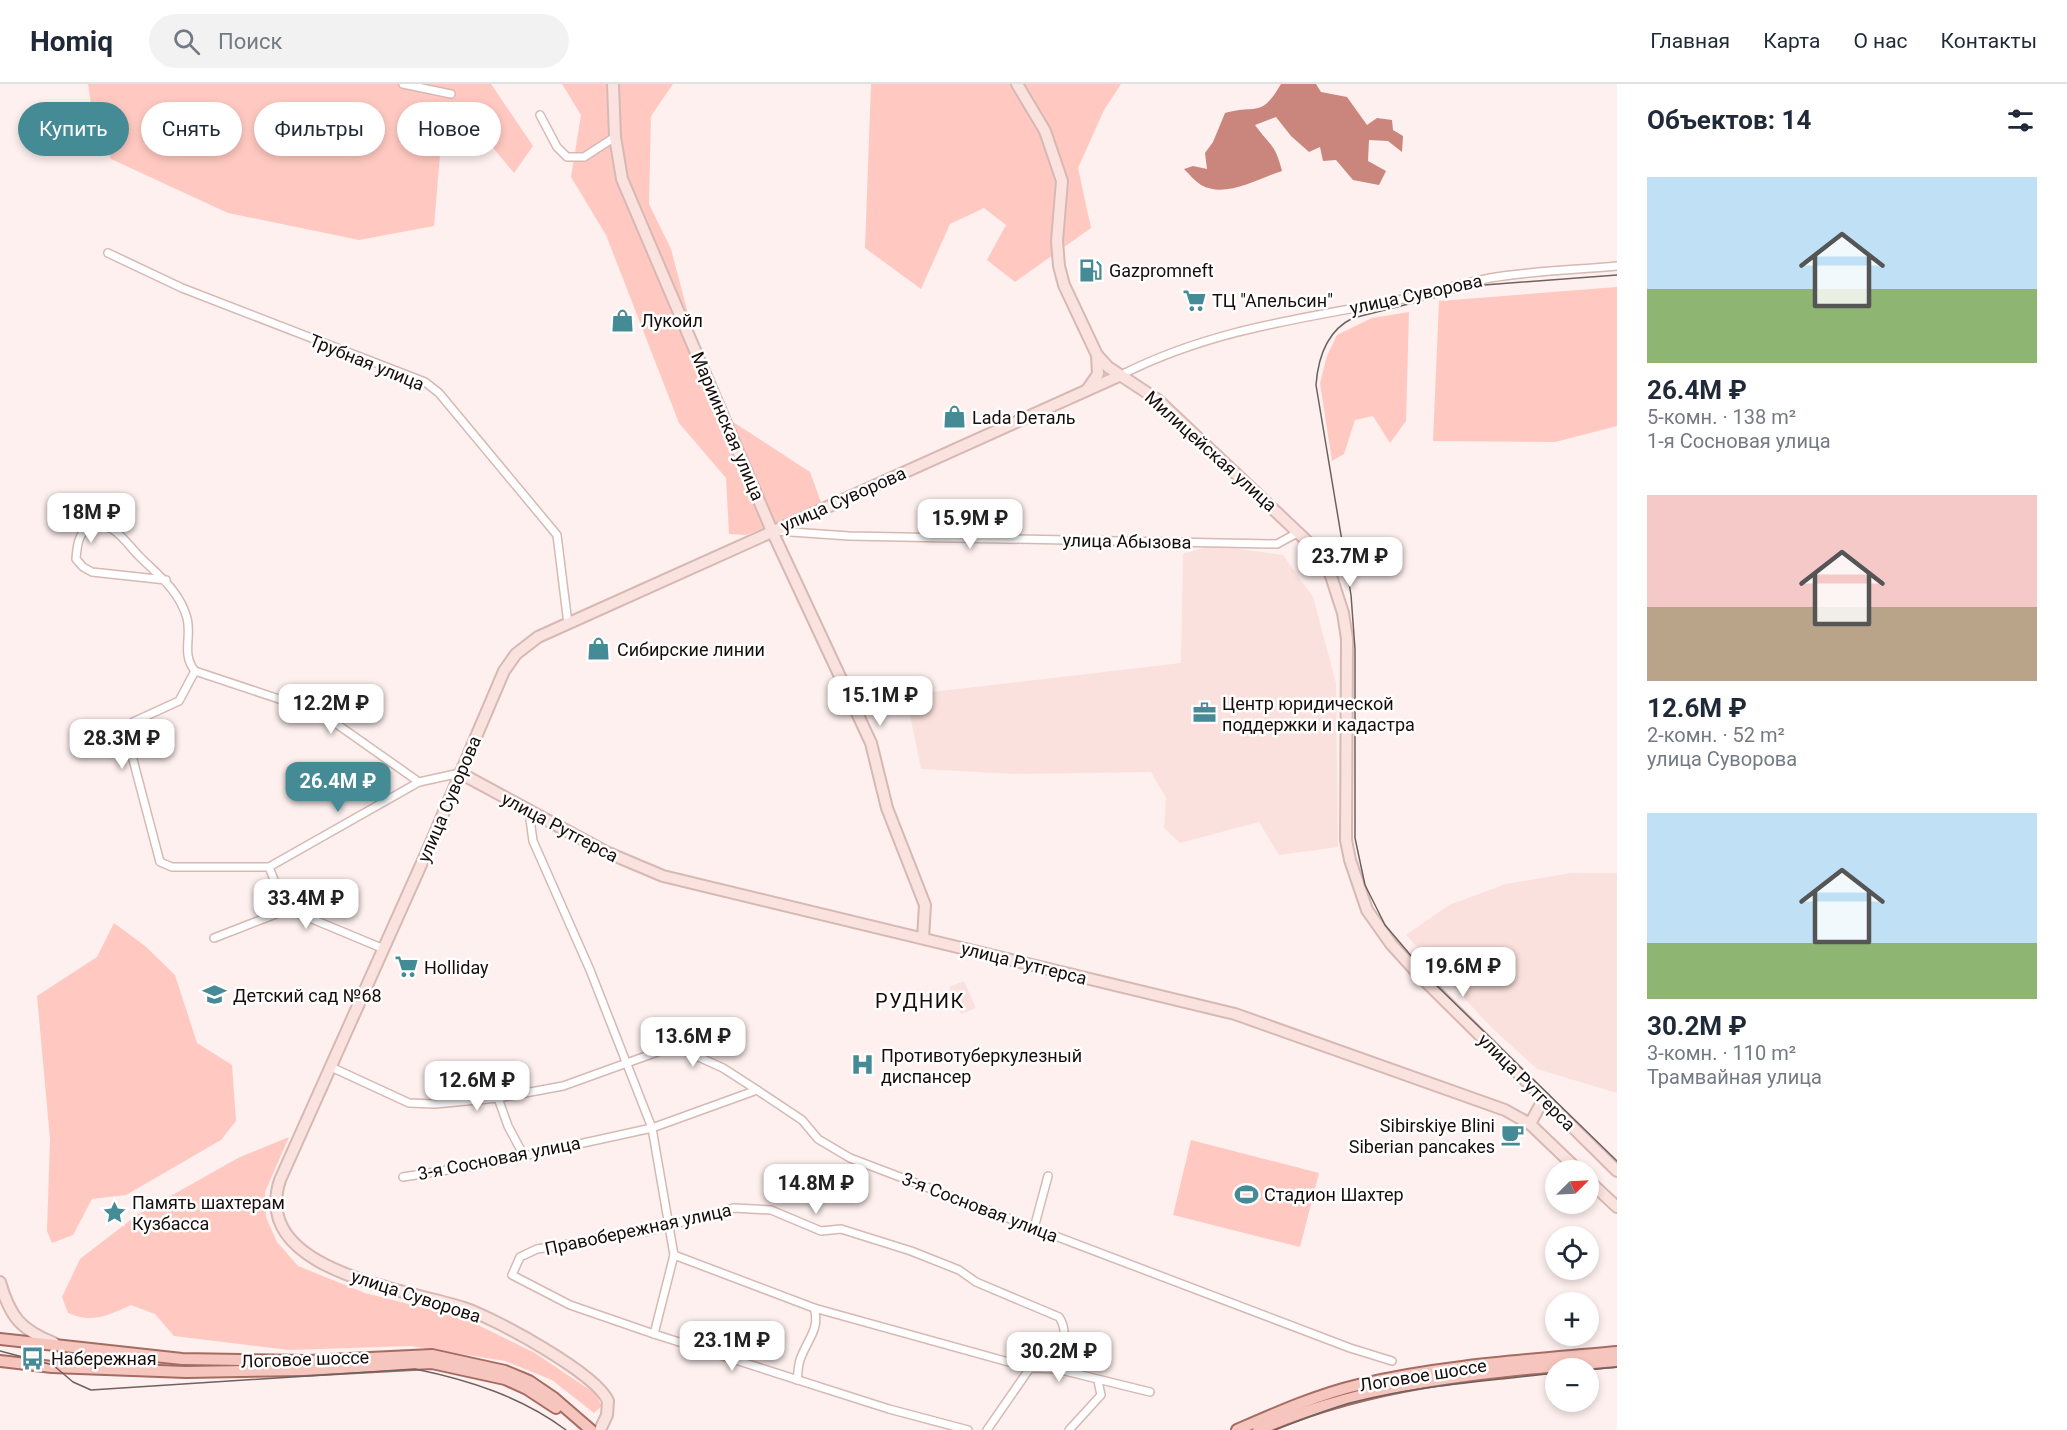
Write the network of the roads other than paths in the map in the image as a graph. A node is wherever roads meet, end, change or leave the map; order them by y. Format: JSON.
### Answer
{"nodes":[{"id":1,"x":403,"y":84,"type":"edge"},
{"id":2,"x":613,"y":84,"type":"edge"},
{"id":3,"x":1017,"y":84,"type":"edge"},
{"id":4,"x":451,"y":94,"type":"dead end"},
{"id":5,"x":540,"y":115,"type":"dead end"},
{"id":6,"x":615,"y":137,"type":"junction"},
{"id":7,"x":108,"y":253,"type":"dead end"},
{"id":8,"x":1617,"y":266,"type":"edge"},
{"id":9,"x":1097,"y":355,"type":"junction"},
{"id":10,"x":1121,"y":375,"type":"junction"},
{"id":11,"x":1087,"y":391,"type":"junction"},
{"id":12,"x":772,"y":531,"type":"junction"},
{"id":13,"x":1299,"y":532,"type":"junction"},
{"id":14,"x":166,"y":580,"type":"junction"},
{"id":15,"x":568,"y":624,"type":"junction"},
{"id":16,"x":195,"y":671,"type":"junction"},
{"id":17,"x":460,"y":773,"type":"junction"},
{"id":18,"x":420,"y":782,"type":"junction"},
{"id":19,"x":529,"y":812,"type":"junction"},
{"id":20,"x":268,"y":867,"type":"junction"},
{"id":21,"x":294,"y":908,"type":"junction"},
{"id":22,"x":1367,"y":910,"type":"joint"},
{"id":23,"x":214,"y":938,"type":"dead end"},
{"id":24,"x":923,"y":938,"type":"junction"},
{"id":25,"x":384,"y":949,"type":"junction"},
{"id":26,"x":628,"y":1063,"type":"junction"},
{"id":27,"x":331,"y":1067,"type":"junction"},
{"id":28,"x":757,"y":1090,"type":"junction"},
{"id":29,"x":498,"y":1098,"type":"junction"},
{"id":30,"x":1544,"y":1098,"type":"junction"},
{"id":31,"x":1530,"y":1124,"type":"junction"},
{"id":32,"x":652,"y":1128,"type":"junction"},
{"id":33,"x":524,"y":1156,"type":"junction"},
{"id":34,"x":1568,"y":1160,"type":"edge"},
{"id":35,"x":1617,"y":1171,"type":"edge"},
{"id":36,"x":1048,"y":1176,"type":"dead end"},
{"id":37,"x":403,"y":1177,"type":"dead end"},
{"id":38,"x":1599,"y":1190,"type":"edge"},
{"id":39,"x":1617,"y":1207,"type":"edge"},
{"id":40,"x":669,"y":1224,"type":"junction"},
{"id":41,"x":1034,"y":1228,"type":"junction"},
{"id":42,"x":674,"y":1256,"type":"junction"},
{"id":43,"x":0,"y":1282,"type":"edge"},
{"id":44,"x":814,"y":1308,"type":"junction"},
{"id":45,"x":654,"y":1334,"type":"junction"},
{"id":46,"x":0,"y":1339,"type":"edge"},
{"id":47,"x":57,"y":1345,"type":"junction"},
{"id":48,"x":1617,"y":1352,"type":"edge"},
{"id":49,"x":1392,"y":1361,"type":"dead end"},
{"id":50,"x":1617,"y":1361,"type":"edge"},
{"id":51,"x":1,"y":1362,"type":"edge"},
{"id":52,"x":1030,"y":1368,"type":"junction"},
{"id":53,"x":1057,"y":1370,"type":"junction"},
{"id":54,"x":797,"y":1380,"type":"junction"},
{"id":55,"x":1098,"y":1381,"type":"junction"},
{"id":56,"x":1150,"y":1392,"type":"dead end"},
{"id":57,"x":580,"y":1430,"type":"edge"},
{"id":58,"x":591,"y":1430,"type":"edge"},
{"id":59,"x":600,"y":1430,"type":"edge"},
{"id":60,"x":968,"y":1430,"type":"edge"},
{"id":61,"x":987,"y":1430,"type":"edge"},
{"id":62,"x":1069,"y":1430,"type":"edge"},
{"id":63,"x":1237,"y":1430,"type":"edge"},
{"id":64,"x":1258,"y":1430,"type":"edge"}],
"edges":[{"from":1,"to":4,"type":"street"},
{"from":2,"to":6,"type":"main road","name":"Мариинская улица"},
{"from":3,"to":9,"type":"main road"},
{"from":5,"to":6,"type":"street"},
{"from":6,"to":12,"type":"main road","name":"Мариинская улица"},
{"from":7,"to":15,"type":"street","name":"Трубная улица"},
{"from":8,"to":10,"type":"street","name":"улица Суворова"},
{"from":9,"to":10,"type":"main road","name":"Милицейская улица"},
{"from":9,"to":11,"type":"main road"},
{"from":10,"to":11,"type":"main road","name":"улица Суворова"},
{"from":10,"to":13,"type":"main road","name":"Милицейская улица"},
{"from":11,"to":12,"type":"main road","name":"улица Суворова"},
{"from":12,"to":13,"type":"street","name":"улица Абызова"},
{"from":12,"to":15,"type":"main road","name":"улица Суворова"},
{"from":12,"to":24,"type":"main road","name":"Мариинская улица"},
{"from":13,"to":22,"type":"main road","name":"Милицейская улица"},
{"from":14,"to":14,"type":"street"},
{"from":14,"to":16,"type":"street"},
{"from":15,"to":17,"type":"main road","name":"улица Суворова"},
{"from":16,"to":18,"type":"street"},
{"from":16,"to":20,"type":"street"},
{"from":17,"to":18,"type":"street"},
{"from":17,"to":19,"type":"main road","name":"улица Рутгерса"},
{"from":17,"to":25,"type":"main road","name":"улица Суворова"},
{"from":18,"to":20,"type":"street"},
{"from":19,"to":24,"type":"main road","name":"улица Рутгерса"},
{"from":19,"to":26,"type":"street"},
{"from":20,"to":21,"type":"street"},
{"from":21,"to":23,"type":"street"},
{"from":21,"to":25,"type":"street"},
{"from":22,"to":30,"type":"main road","name":"улица Рутгерса"},
{"from":24,"to":31,"type":"main road","name":"улица Рутгерса"},
{"from":25,"to":27,"type":"main road","name":"улица Суворова"},
{"from":26,"to":28,"type":"street"},
{"from":26,"to":29,"type":"street"},
{"from":26,"to":32,"type":"street"},
{"from":27,"to":29,"type":"street"},
{"from":27,"to":59,"type":"main road","name":"улица Суворова"},
{"from":28,"to":32,"type":"street","name":"3-я Сосновая улица"},
{"from":28,"to":41,"type":"street","name":"3-я Сосновая улица"},
{"from":29,"to":33,"type":"street"},
{"from":30,"to":31,"type":"main road"},
{"from":30,"to":35,"type":"main road","name":"улица Рутгерса"},
{"from":31,"to":34,"type":"main road","name":"улица Рутгерса"},
{"from":32,"to":33,"type":"street","name":"3-я Сосновая улица"},
{"from":32,"to":40,"type":"street"},
{"from":33,"to":37,"type":"street","name":"3-я Сосновая улица"},
{"from":36,"to":41,"type":"street"},
{"from":38,"to":39,"type":"main road"},
{"from":40,"to":42,"type":"street"},
{"from":40,"to":45,"type":"street","name":"Правобережная улица"},
{"from":40,"to":53,"type":"street","name":"Правобережная улица"},
{"from":41,"to":49,"type":"street","name":"3-я Сосновая улица"},
{"from":42,"to":44,"type":"street"},
{"from":42,"to":45,"type":"street"},
{"from":43,"to":47,"type":"main road"},
{"from":44,"to":52,"type":"street"},
{"from":44,"to":54,"type":"street"},
{"from":45,"to":54,"type":"street"},
{"from":46,"to":47,"type":"main road","name":"Логовое шоссе"},
{"from":47,"to":58,"type":"main road","name":"Логовое шоссе"},
{"from":48,"to":63,"type":"main road","name":"Логовое шоссе"},
{"from":50,"to":64,"type":"main road","name":"Логовое шоссе"},
{"from":51,"to":57,"type":"main road","name":"Логовое шоссе"},
{"from":52,"to":53,"type":"street"},
{"from":52,"to":61,"type":"street"},
{"from":53,"to":55,"type":"street"},
{"from":54,"to":60,"type":"street"},
{"from":55,"to":56,"type":"street"},
{"from":55,"to":62,"type":"street"}]}
